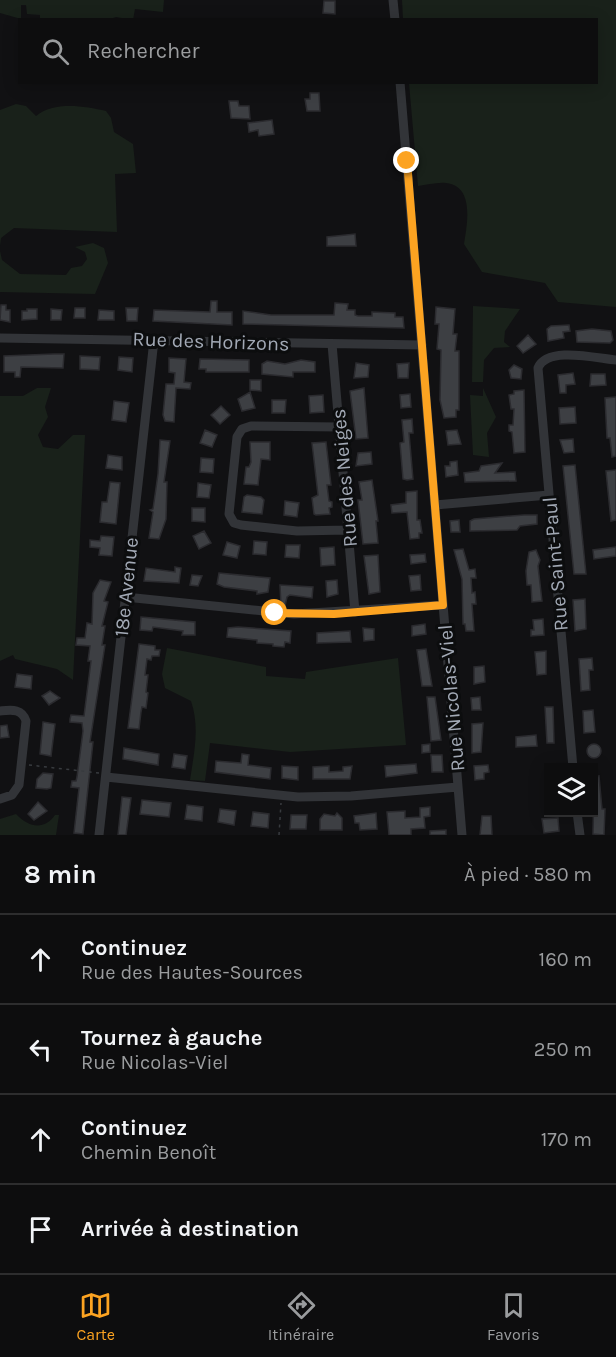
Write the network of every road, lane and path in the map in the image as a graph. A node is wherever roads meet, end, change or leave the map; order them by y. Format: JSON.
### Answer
{"nodes":[{"id":1,"x":393,"y":0,"type":"edge"},
{"id":2,"x":395,"y":18,"type":"edge"},
{"id":3,"x":400,"y":84,"type":"edge"},
{"id":4,"x":0,"y":338,"type":"edge"},
{"id":5,"x":154,"y":340,"type":"junction"},
{"id":6,"x":332,"y":344,"type":"junction"},
{"id":7,"x":422,"y":345,"type":"junction"},
{"id":8,"x":616,"y":360,"type":"edge"},
{"id":9,"x":339,"y":427,"type":"junction"},
{"id":10,"x":549,"y":495,"type":"junction"},
{"id":11,"x":435,"y":505,"type":"junction"},
{"id":12,"x":348,"y":530,"type":"junction"},
{"id":13,"x":125,"y":597,"type":"junction"},
{"id":14,"x":443,"y":605,"type":"junction"},
{"id":15,"x":355,"y":612,"type":"junction"},
{"id":16,"x":0,"y":711,"type":"edge"},
{"id":17,"x":573,"y":763,"type":"edge"},
{"id":18,"x":21,"y":764,"type":"junction"},
{"id":19,"x":106,"y":775,"type":"junction"},
{"id":20,"x":458,"y":787,"type":"junction"},
{"id":21,"x":281,"y":796,"type":"junction"},
{"id":22,"x":0,"y":799,"type":"edge"},
{"id":23,"x":578,"y":817,"type":"edge"},
{"id":24,"x":99,"y":835,"type":"edge"},
{"id":25,"x":279,"y":835,"type":"edge"},
{"id":26,"x":462,"y":835,"type":"edge"},
{"id":27,"x":579,"y":835,"type":"edge"}],
"edges":[{"from":1,"to":2,"type":"street"},
{"from":3,"to":7,"type":"street","name":"Rue Nicolas-Viel"},
{"from":4,"to":5,"type":"street","name":"Rue des Horizons"},
{"from":5,"to":6,"type":"street","name":"Rue des Horizons"},
{"from":5,"to":13,"type":"street","name":"18e Avenue"},
{"from":6,"to":7,"type":"street","name":"Rue des Horizons"},
{"from":6,"to":9,"type":"street","name":"Rue des Neiges"},
{"from":7,"to":11,"type":"street","name":"Rue Nicolas-Viel"},
{"from":8,"to":10,"type":"street","name":"Rue Saint-Paul"},
{"from":9,"to":12,"type":"street","name":"Rue des Neiges"},
{"from":9,"to":12,"type":"street"},
{"from":10,"to":11,"type":"street"},
{"from":10,"to":17,"type":"street","name":"Rue Saint-Paul"},
{"from":11,"to":14,"type":"street","name":"Rue Nicolas-Viel"},
{"from":12,"to":15,"type":"street","name":"Rue des Neiges"},
{"from":13,"to":15,"type":"street"},
{"from":13,"to":19,"type":"street","name":"18e Avenue"},
{"from":14,"to":15,"type":"street"},
{"from":14,"to":20,"type":"street","name":"Rue Nicolas-Viel"},
{"from":16,"to":18,"type":"street"},
{"from":18,"to":19,"type":"path"},
{"from":18,"to":22,"type":"street"},
{"from":19,"to":21,"type":"street"},
{"from":19,"to":24,"type":"street","name":"18e Avenue"},
{"from":20,"to":21,"type":"street"},
{"from":20,"to":26,"type":"street","name":"Rue Nicolas-Viel"},
{"from":21,"to":25,"type":"path"},
{"from":23,"to":27,"type":"street"}]}
